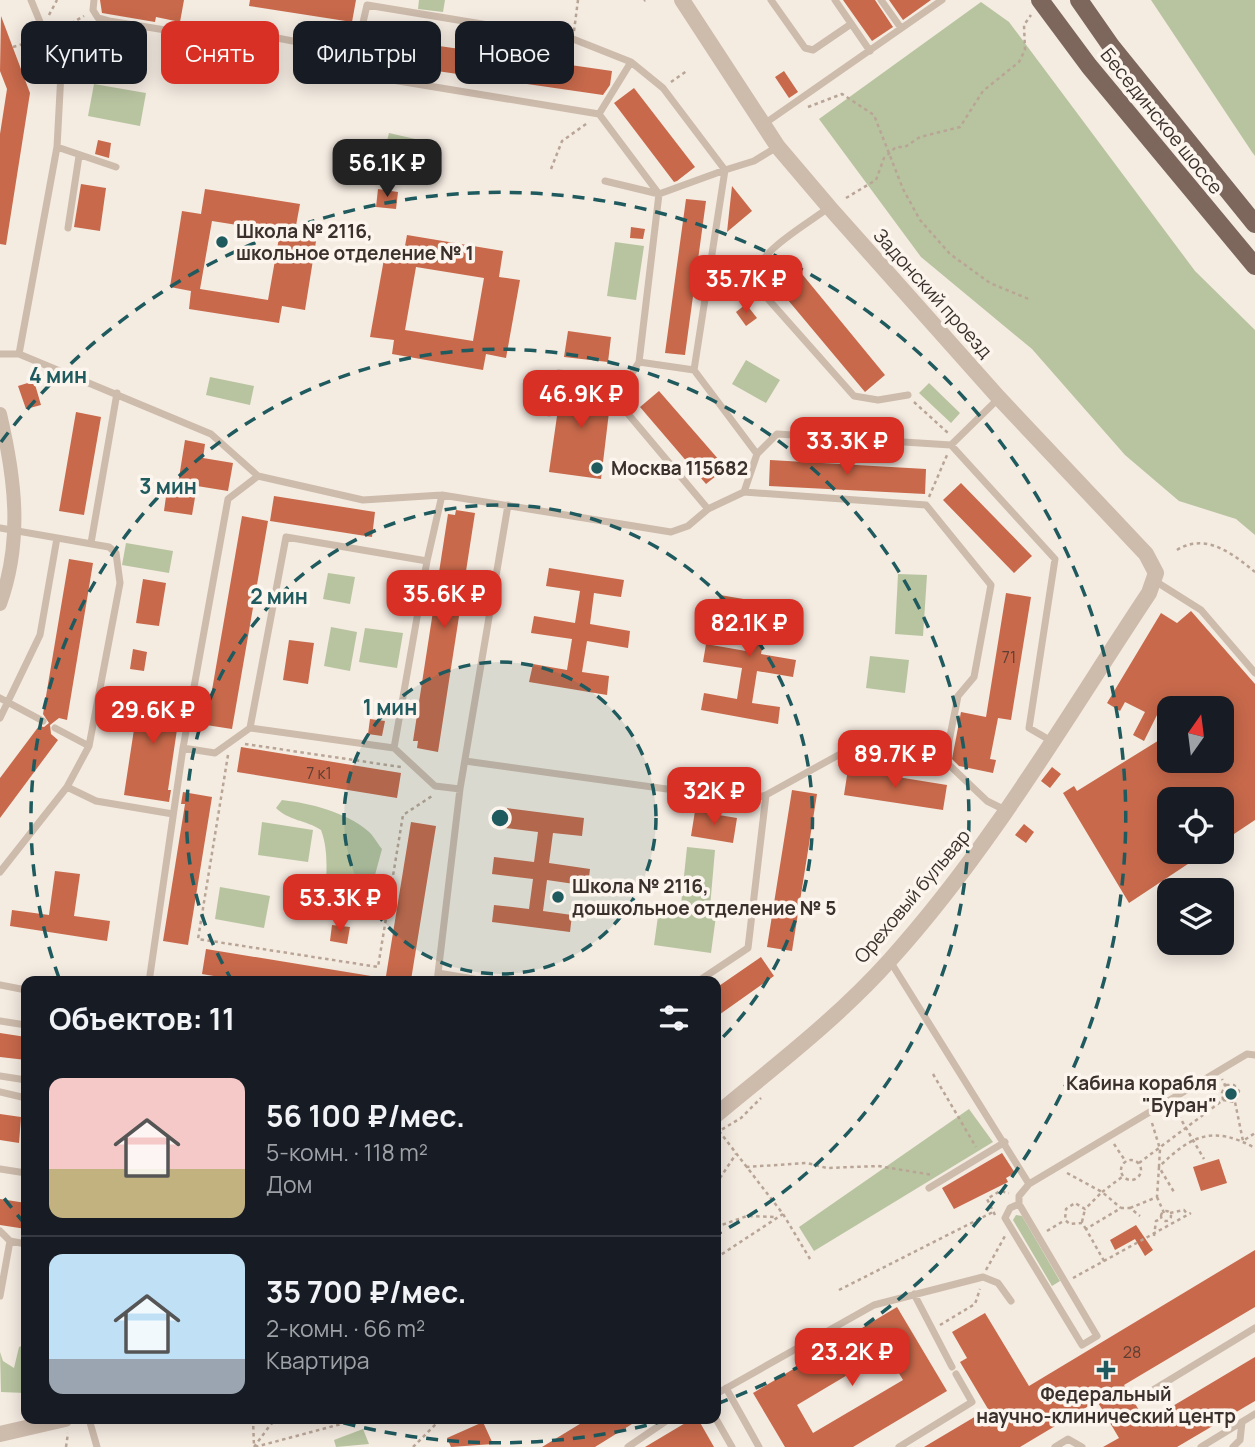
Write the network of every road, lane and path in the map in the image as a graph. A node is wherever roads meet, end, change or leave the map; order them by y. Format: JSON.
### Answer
{"nodes":[{"id":1,"x":31,"y":0,"type":"edge"},
{"id":2,"x":57,"y":0,"type":"edge"},
{"id":3,"x":94,"y":0,"type":"edge"},
{"id":4,"x":578,"y":0,"type":"edge"},
{"id":5,"x":682,"y":0,"type":"edge"},
{"id":6,"x":771,"y":0,"type":"edge"},
{"id":7,"x":835,"y":0,"type":"edge"},
{"id":8,"x":881,"y":0,"type":"edge"},
{"id":9,"x":942,"y":0,"type":"edge"},
{"id":10,"x":930,"y":3,"type":"edge"},
{"id":11,"x":1083,"y":4,"type":"edge"},
{"id":12,"x":1035,"y":7,"type":"edge"},
{"id":13,"x":93,"y":10,"type":"junction"},
{"id":14,"x":38,"y":19,"type":"joint"},
{"id":15,"x":75,"y":21,"type":"edge"},
{"id":16,"x":363,"y":21,"type":"edge"},
{"id":17,"x":464,"y":21,"type":"edge"},
{"id":18,"x":851,"y":24,"type":"junction"},
{"id":19,"x":901,"y":29,"type":"junction"},
{"id":20,"x":574,"y":31,"type":"edge"},
{"id":21,"x":574,"y":39,"type":"edge"},
{"id":22,"x":293,"y":41,"type":"edge"},
{"id":23,"x":21,"y":45,"type":"edge"},
{"id":24,"x":13,"y":47,"type":"dead end"},
{"id":25,"x":870,"y":51,"type":"junction"},
{"id":26,"x":631,"y":62,"type":"junction"},
{"id":27,"x":688,"y":70,"type":"dead end"},
{"id":28,"x":60,"y":84,"type":"edge"},
{"id":29,"x":417,"y":84,"type":"edge"},
{"id":30,"x":663,"y":88,"type":"junction"},
{"id":31,"x":804,"y":109,"type":"dead end"},
{"id":32,"x":599,"y":114,"type":"junction"},
{"id":33,"x":763,"y":124,"type":"junction"},
{"id":34,"x":57,"y":147,"type":"junction"},
{"id":35,"x":778,"y":147,"type":"junction"},
{"id":36,"x":887,"y":155,"type":"junction"},
{"id":37,"x":79,"y":156,"type":"junction"},
{"id":38,"x":116,"y":167,"type":"dead end"},
{"id":39,"x":551,"y":169,"type":"dead end"},
{"id":40,"x":725,"y":170,"type":"junction"},
{"id":41,"x":605,"y":181,"type":"dead end"},
{"id":42,"x":659,"y":194,"type":"junction"},
{"id":43,"x":846,"y":198,"type":"dead end"},
{"id":44,"x":829,"y":207,"type":"junction"},
{"id":45,"x":1255,"y":224,"type":"edge"},
{"id":46,"x":68,"y":228,"type":"dead end"},
{"id":47,"x":1255,"y":265,"type":"edge"},
{"id":48,"x":1031,"y":300,"type":"dead end"},
{"id":49,"x":0,"y":354,"type":"edge"},
{"id":50,"x":19,"y":354,"type":"junction"},
{"id":51,"x":639,"y":362,"type":"junction"},
{"id":52,"x":694,"y":370,"type":"junction"},
{"id":53,"x":628,"y":380,"type":"junction"},
{"id":54,"x":117,"y":393,"type":"junction"},
{"id":55,"x":908,"y":395,"type":"joint"},
{"id":56,"x":999,"y":398,"type":"junction"},
{"id":57,"x":549,"y":413,"type":"dead end"},
{"id":58,"x":0,"y":414,"type":"edge"},
{"id":59,"x":953,"y":442,"type":"junction"},
{"id":60,"x":757,"y":454,"type":"junction"},
{"id":61,"x":258,"y":476,"type":"junction"},
{"id":62,"x":744,"y":492,"type":"junction"},
{"id":63,"x":442,"y":495,"type":"junction"},
{"id":64,"x":508,"y":505,"type":"junction"},
{"id":65,"x":926,"y":505,"type":"junction"},
{"id":66,"x":708,"y":509,"type":"junction"},
{"id":67,"x":7,"y":529,"type":"edge"},
{"id":68,"x":57,"y":538,"type":"junction"},
{"id":69,"x":90,"y":543,"type":"junction"},
{"id":70,"x":1177,"y":550,"type":"dead end"},
{"id":71,"x":427,"y":561,"type":"junction"},
{"id":72,"x":1255,"y":572,"type":"edge"},
{"id":73,"x":1155,"y":581,"type":"junction"},
{"id":74,"x":0,"y":604,"type":"edge"},
{"id":75,"x":1255,"y":673,"type":"edge"},
{"id":76,"x":0,"y":698,"type":"edge"},
{"id":77,"x":9,"y":703,"type":"junction"},
{"id":78,"x":0,"y":718,"type":"edge"},
{"id":79,"x":43,"y":721,"type":"dead end"},
{"id":80,"x":55,"y":728,"type":"dead end"},
{"id":81,"x":250,"y":728,"type":"junction"},
{"id":82,"x":230,"y":742,"type":"junction"},
{"id":83,"x":1053,"y":742,"type":"junction"},
{"id":84,"x":89,"y":746,"type":"junction"},
{"id":85,"x":183,"y":748,"type":"junction"},
{"id":86,"x":394,"y":748,"type":"junction"},
{"id":87,"x":465,"y":761,"type":"junction"},
{"id":88,"x":945,"y":761,"type":"junction"},
{"id":89,"x":418,"y":770,"type":"junction"},
{"id":90,"x":67,"y":787,"type":"junction"},
{"id":91,"x":447,"y":787,"type":"junction"},
{"id":92,"x":460,"y":789,"type":"junction"},
{"id":93,"x":766,"y":795,"type":"junction"},
{"id":94,"x":1008,"y":811,"type":"junction"},
{"id":95,"x":173,"y":814,"type":"junction"},
{"id":96,"x":0,"y":872,"type":"edge"},
{"id":97,"x":889,"y":961,"type":"junction"},
{"id":98,"x":438,"y":973,"type":"junction"},
{"id":99,"x":150,"y":976,"type":"edge"},
{"id":100,"x":438,"y":976,"type":"edge"},
{"id":101,"x":456,"y":976,"type":"edge"},
{"id":102,"x":706,"y":976,"type":"edge"},
{"id":103,"x":0,"y":985,"type":"edge"},
{"id":104,"x":21,"y":989,"type":"edge"},
{"id":105,"x":0,"y":1021,"type":"edge"},
{"id":106,"x":21,"y":1024,"type":"edge"},
{"id":107,"x":1255,"y":1055,"type":"edge"},
{"id":108,"x":1230,"y":1071,"type":"dead end"},
{"id":109,"x":933,"y":1074,"type":"dead end"},
{"id":110,"x":0,"y":1076,"type":"edge"},
{"id":111,"x":21,"y":1079,"type":"edge"},
{"id":112,"x":1226,"y":1085,"type":"junction"},
{"id":113,"x":0,"y":1092,"type":"edge"},
{"id":114,"x":21,"y":1097,"type":"edge"},
{"id":115,"x":762,"y":1097,"type":"dead end"},
{"id":116,"x":1223,"y":1100,"type":"junction"},
{"id":117,"x":1235,"y":1102,"type":"junction"},
{"id":118,"x":1174,"y":1106,"type":"dead end"},
{"id":119,"x":721,"y":1122,"type":"edge"},
{"id":120,"x":721,"y":1125,"type":"edge"},
{"id":121,"x":1142,"y":1125,"type":"dead end"},
{"id":122,"x":1187,"y":1127,"type":"junction"},
{"id":123,"x":721,"y":1132,"type":"edge"},
{"id":124,"x":1255,"y":1133,"type":"edge"},
{"id":125,"x":1123,"y":1137,"type":"dead end"},
{"id":126,"x":1193,"y":1139,"type":"junction"},
{"id":127,"x":1243,"y":1141,"type":"junction"},
{"id":128,"x":983,"y":1142,"type":"dead end"},
{"id":129,"x":1005,"y":1142,"type":"junction"},
{"id":130,"x":1113,"y":1143,"type":"junction"},
{"id":131,"x":976,"y":1147,"type":"junction"},
{"id":132,"x":1255,"y":1148,"type":"edge"},
{"id":133,"x":1104,"y":1149,"type":"dead end"},
{"id":134,"x":1160,"y":1149,"type":"junction"},
{"id":135,"x":736,"y":1154,"type":"junction"},
{"id":136,"x":980,"y":1156,"type":"junction"},
{"id":137,"x":1204,"y":1159,"type":"dead end"},
{"id":138,"x":1126,"y":1162,"type":"junction"},
{"id":139,"x":1139,"y":1163,"type":"junction"},
{"id":140,"x":1075,"y":1166,"type":"dead end"},
{"id":141,"x":746,"y":1167,"type":"junction"},
{"id":142,"x":1159,"y":1167,"type":"junction"},
{"id":143,"x":0,"y":1169,"type":"edge"},
{"id":144,"x":21,"y":1172,"type":"edge"},
{"id":145,"x":721,"y":1176,"type":"edge"},
{"id":146,"x":1123,"y":1176,"type":"junction"},
{"id":147,"x":948,"y":1177,"type":"junction"},
{"id":148,"x":996,"y":1184,"type":"dead end"},
{"id":149,"x":1029,"y":1184,"type":"junction"},
{"id":150,"x":929,"y":1188,"type":"dead end"},
{"id":151,"x":1000,"y":1191,"type":"dead end"},
{"id":152,"x":1102,"y":1192,"type":"junction"},
{"id":153,"x":1174,"y":1192,"type":"dead end"},
{"id":154,"x":1157,"y":1197,"type":"junction"},
{"id":155,"x":1019,"y":1204,"type":"junction"},
{"id":156,"x":1121,"y":1208,"type":"junction"},
{"id":157,"x":1130,"y":1208,"type":"junction"},
{"id":158,"x":1085,"y":1209,"type":"junction"},
{"id":159,"x":993,"y":1212,"type":"dead end"},
{"id":160,"x":1164,"y":1213,"type":"junction"},
{"id":161,"x":1170,"y":1213,"type":"junction"},
{"id":162,"x":783,"y":1214,"type":"junction"},
{"id":163,"x":1140,"y":1216,"type":"dead end"},
{"id":164,"x":776,"y":1217,"type":"junction"},
{"id":165,"x":1161,"y":1219,"type":"junction"},
{"id":166,"x":1065,"y":1220,"type":"junction"},
{"id":167,"x":1040,"y":1223,"type":"dead end"},
{"id":168,"x":1082,"y":1223,"type":"junction"},
{"id":169,"x":721,"y":1225,"type":"edge"},
{"id":170,"x":1086,"y":1228,"type":"junction"},
{"id":171,"x":0,"y":1231,"type":"edge"},
{"id":172,"x":1154,"y":1236,"type":"junction"},
{"id":173,"x":10,"y":1241,"type":"junction"},
{"id":174,"x":21,"y":1243,"type":"edge"},
{"id":175,"x":721,"y":1255,"type":"edge"},
{"id":176,"x":810,"y":1259,"type":"dead end"},
{"id":177,"x":1104,"y":1261,"type":"junction"},
{"id":178,"x":1072,"y":1279,"type":"dead end"},
{"id":179,"x":839,"y":1290,"type":"dead end"},
{"id":180,"x":914,"y":1294,"type":"junction"},
{"id":181,"x":0,"y":1296,"type":"edge"},
{"id":182,"x":1011,"y":1301,"type":"dead end"},
{"id":183,"x":1255,"y":1328,"type":"edge"},
{"id":184,"x":726,"y":1388,"type":"junction"},
{"id":185,"x":1153,"y":1390,"type":"dead end"},
{"id":186,"x":721,"y":1391,"type":"edge"},
{"id":187,"x":1255,"y":1414,"type":"edge"},
{"id":188,"x":1242,"y":1422,"type":"junction"},
{"id":189,"x":43,"y":1424,"type":"edge"},
{"id":190,"x":90,"y":1424,"type":"edge"},
{"id":191,"x":253,"y":1424,"type":"edge"},
{"id":192,"x":271,"y":1424,"type":"edge"},
{"id":193,"x":341,"y":1424,"type":"edge"},
{"id":194,"x":437,"y":1424,"type":"edge"},
{"id":195,"x":662,"y":1424,"type":"edge"},
{"id":196,"x":719,"y":1424,"type":"edge"},
{"id":197,"x":0,"y":1434,"type":"edge"},
{"id":198,"x":97,"y":1447,"type":"edge"},
{"id":199,"x":255,"y":1447,"type":"edge"},
{"id":200,"x":413,"y":1447,"type":"edge"},
{"id":201,"x":628,"y":1447,"type":"edge"},
{"id":202,"x":732,"y":1447,"type":"edge"},
{"id":203,"x":759,"y":1447,"type":"edge"},
{"id":204,"x":900,"y":1447,"type":"edge"},
{"id":205,"x":1055,"y":1447,"type":"edge"},
{"id":206,"x":1082,"y":1447,"type":"edge"},
{"id":207,"x":1201,"y":1447,"type":"edge"},
{"id":208,"x":1233,"y":1447,"type":"edge"}],
"edges":[{"from":1,"to":14,"type":"lane"},
{"from":2,"to":14,"type":"path"},
{"from":3,"to":13,"type":"lane"},
{"from":4,"to":20,"type":"path"},
{"from":5,"to":33,"type":"street","name":"Задонский проезд"},
{"from":6,"to":18,"type":"lane"},
{"from":7,"to":18,"type":"lane"},
{"from":8,"to":19,"type":"lane"},
{"from":9,"to":10,"type":"lane"},
{"from":10,"to":19,"type":"lane"},
{"from":11,"to":45,"type":"main road","name":"Бесединское шоссе"},
{"from":12,"to":36,"type":"path"},
{"from":12,"to":47,"type":"main road","name":"Бесединское шоссе"},
{"from":13,"to":15,"type":"path"},
{"from":13,"to":22,"type":"lane"},
{"from":16,"to":17,"type":"lane"},
{"from":18,"to":25,"type":"lane"},
{"from":19,"to":25,"type":"lane"},
{"from":21,"to":26,"type":"lane"},
{"from":23,"to":24,"type":"path"},
{"from":25,"to":33,"type":"lane"},
{"from":26,"to":30,"type":"lane"},
{"from":26,"to":32,"type":"lane"},
{"from":27,"to":30,"type":"path"},
{"from":28,"to":34,"type":"lane"},
{"from":29,"to":32,"type":"lane"},
{"from":30,"to":40,"type":"lane"},
{"from":31,"to":36,"type":"path"},
{"from":32,"to":39,"type":"path"},
{"from":32,"to":42,"type":"lane"},
{"from":33,"to":35,"type":"street","name":"Задонский проезд"},
{"from":34,"to":37,"type":"lane"},
{"from":34,"to":50,"type":"lane"},
{"from":35,"to":40,"type":"lane"},
{"from":35,"to":44,"type":"street","name":"Задонский проезд"},
{"from":36,"to":43,"type":"path"},
{"from":36,"to":48,"type":"path"},
{"from":37,"to":38,"type":"lane"},
{"from":37,"to":46,"type":"lane"},
{"from":40,"to":42,"type":"lane"},
{"from":40,"to":52,"type":"lane"},
{"from":41,"to":42,"type":"lane"},
{"from":42,"to":51,"type":"lane"},
{"from":44,"to":55,"type":"lane"},
{"from":44,"to":56,"type":"street","name":"Задонский проезд"},
{"from":49,"to":50,"type":"lane"},
{"from":50,"to":54,"type":"lane"},
{"from":51,"to":52,"type":"lane"},
{"from":51,"to":53,"type":"lane"},
{"from":52,"to":60,"type":"lane"},
{"from":53,"to":57,"type":"lane"},
{"from":53,"to":66,"type":"lane"},
{"from":54,"to":61,"type":"lane"},
{"from":54,"to":69,"type":"lane"},
{"from":55,"to":59,"type":"path"},
{"from":56,"to":59,"type":"lane"},
{"from":56,"to":73,"type":"street","name":"Задонский проезд"},
{"from":58,"to":67,"type":"street"},
{"from":59,"to":60,"type":"lane"},
{"from":59,"to":65,"type":"path"},
{"from":59,"to":83,"type":"lane"},
{"from":60,"to":62,"type":"lane"},
{"from":61,"to":63,"type":"lane"},
{"from":61,"to":85,"type":"lane"},
{"from":62,"to":65,"type":"lane"},
{"from":62,"to":66,"type":"lane"},
{"from":63,"to":64,"type":"lane"},
{"from":63,"to":71,"type":"lane"},
{"from":64,"to":66,"type":"lane"},
{"from":64,"to":87,"type":"lane"},
{"from":65,"to":88,"type":"lane"},
{"from":67,"to":68,"type":"lane"},
{"from":67,"to":74,"type":"street"},
{"from":68,"to":69,"type":"lane"},
{"from":68,"to":77,"type":"lane"},
{"from":69,"to":84,"type":"lane"},
{"from":70,"to":72,"type":"path"},
{"from":71,"to":81,"type":"lane"},
{"from":71,"to":86,"type":"lane"},
{"from":73,"to":75,"type":"lane"},
{"from":73,"to":83,"type":"street","name":"Ореховый бульвар"},
{"from":76,"to":77,"type":"lane"},
{"from":77,"to":78,"type":"lane"},
{"from":77,"to":79,"type":"lane"},
{"from":80,"to":84,"type":"lane"},
{"from":81,"to":82,"type":"lane"},
{"from":81,"to":86,"type":"lane"},
{"from":82,"to":85,"type":"lane"},
{"from":82,"to":89,"type":"path"},
{"from":82,"to":91,"type":"path"},
{"from":83,"to":94,"type":"street","name":"Ореховый бульвар"},
{"from":84,"to":90,"type":"lane"},
{"from":85,"to":95,"type":"lane"},
{"from":86,"to":89,"type":"lane"},
{"from":87,"to":92,"type":"lane"},
{"from":87,"to":93,"type":"lane"},
{"from":88,"to":93,"type":"lane"},
{"from":88,"to":94,"type":"lane"},
{"from":89,"to":91,"type":"lane"},
{"from":90,"to":95,"type":"lane"},
{"from":90,"to":96,"type":"lane"},
{"from":91,"to":92,"type":"lane"},
{"from":92,"to":98,"type":"lane"},
{"from":93,"to":102,"type":"lane"},
{"from":94,"to":97,"type":"street","name":"Ореховый бульвар"},
{"from":95,"to":99,"type":"lane"},
{"from":97,"to":119,"type":"street","name":"Ореховый бульвар"},
{"from":97,"to":129,"type":"lane"},
{"from":98,"to":100,"type":"lane"},
{"from":98,"to":101,"type":"lane"},
{"from":103,"to":104,"type":"lane"},
{"from":105,"to":106,"type":"lane"},
{"from":107,"to":149,"type":"lane"},
{"from":108,"to":112,"type":"path"},
{"from":109,"to":131,"type":"path"},
{"from":110,"to":111,"type":"lane"},
{"from":112,"to":116,"type":"path"},
{"from":112,"to":117,"type":"path"},
{"from":113,"to":114,"type":"lane"},
{"from":115,"to":120,"type":"path"},
{"from":116,"to":117,"type":"path"},
{"from":116,"to":122,"type":"path"},
{"from":117,"to":127,"type":"path"},
{"from":118,"to":122,"type":"path"},
{"from":121,"to":134,"type":"path"},
{"from":122,"to":126,"type":"path"},
{"from":122,"to":134,"type":"path"},
{"from":123,"to":135,"type":"path"},
{"from":124,"to":127,"type":"path"},
{"from":125,"to":130,"type":"path"},
{"from":126,"to":127,"type":"path"},
{"from":126,"to":137,"type":"path"},
{"from":126,"to":142,"type":"path"},
{"from":127,"to":132,"type":"path"},
{"from":128,"to":131,"type":"path"},
{"from":129,"to":136,"type":"lane"},
{"from":129,"to":149,"type":"lane"},
{"from":130,"to":133,"type":"path"},
{"from":130,"to":138,"type":"path"},
{"from":131,"to":136,"type":"path"},
{"from":134,"to":139,"type":"path"},
{"from":134,"to":142,"type":"path"},
{"from":135,"to":141,"type":"path"},
{"from":135,"to":145,"type":"path"},
{"from":136,"to":147,"type":"lane"},
{"from":138,"to":139,"type":"path"},
{"from":138,"to":146,"type":"path"},
{"from":139,"to":146,"type":"path"},
{"from":140,"to":152,"type":"path"},
{"from":141,"to":147,"type":"path"},
{"from":141,"to":162,"type":"path"},
{"from":142,"to":153,"type":"path"},
{"from":142,"to":154,"type":"path"},
{"from":143,"to":144,"type":"lane"},
{"from":146,"to":152,"type":"path"},
{"from":147,"to":150,"type":"lane"},
{"from":148,"to":151,"type":"path"},
{"from":149,"to":155,"type":"lane"},
{"from":152,"to":156,"type":"path"},
{"from":152,"to":158,"type":"path"},
{"from":154,"to":157,"type":"path"},
{"from":154,"to":160,"type":"path"},
{"from":155,"to":155,"type":"lane"},
{"from":156,"to":157,"type":"path"},
{"from":156,"to":170,"type":"path"},
{"from":157,"to":163,"type":"path"},
{"from":158,"to":166,"type":"path"},
{"from":158,"to":168,"type":"path"},
{"from":159,"to":179,"type":"path"},
{"from":160,"to":161,"type":"path"},
{"from":160,"to":165,"type":"path"},
{"from":161,"to":165,"type":"path"},
{"from":161,"to":172,"type":"path"},
{"from":162,"to":164,"type":"path"},
{"from":162,"to":176,"type":"path"},
{"from":164,"to":169,"type":"path"},
{"from":164,"to":175,"type":"path"},
{"from":165,"to":172,"type":"path"},
{"from":166,"to":167,"type":"path"},
{"from":166,"to":168,"type":"path"},
{"from":168,"to":170,"type":"path"},
{"from":170,"to":177,"type":"path"},
{"from":171,"to":173,"type":"lane"},
{"from":172,"to":177,"type":"path"},
{"from":173,"to":174,"type":"lane"},
{"from":173,"to":181,"type":"lane"},
{"from":177,"to":178,"type":"path"},
{"from":180,"to":182,"type":"lane"},
{"from":180,"to":184,"type":"lane"},
{"from":180,"to":204,"type":"lane"},
{"from":183,"to":185,"type":"lane"},
{"from":184,"to":186,"type":"lane"},
{"from":184,"to":203,"type":"lane"},
{"from":187,"to":188,"type":"lane"},
{"from":188,"to":207,"type":"lane"},
{"from":188,"to":208,"type":"lane"},
{"from":189,"to":197,"type":"street"},
{"from":190,"to":198,"type":"lane"},
{"from":191,"to":199,"type":"path"},
{"from":192,"to":199,"type":"path"},
{"from":193,"to":199,"type":"path"},
{"from":194,"to":200,"type":"path"},
{"from":195,"to":201,"type":"lane"},
{"from":196,"to":202,"type":"lane"},
{"from":205,"to":206,"type":"lane"}]}
